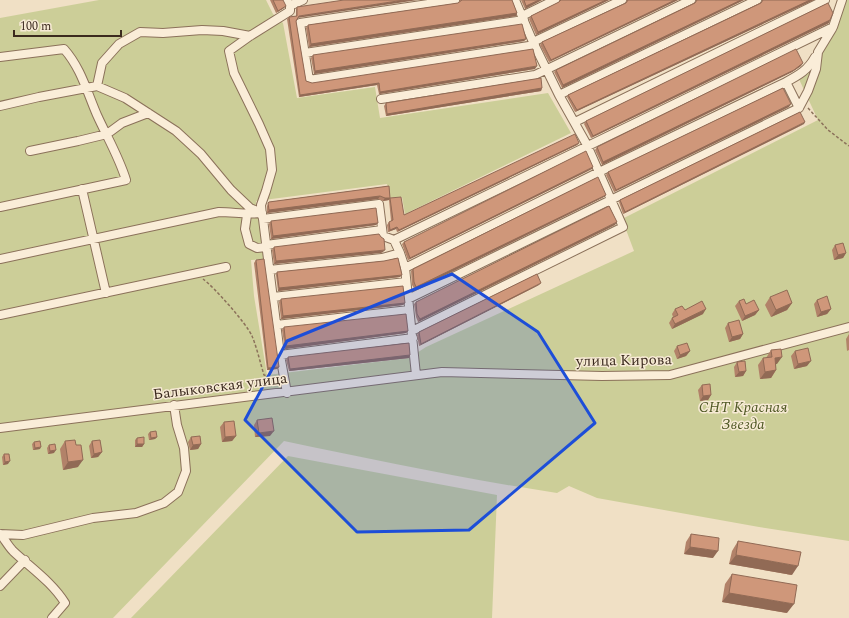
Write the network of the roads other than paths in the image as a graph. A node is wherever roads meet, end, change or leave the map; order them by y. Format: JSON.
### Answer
{"nodes":[{"id":1,"x":303,"y":0,"type":"edge"},
{"id":2,"x":455,"y":0,"type":"edge"},
{"id":3,"x":515,"y":0,"type":"edge"},
{"id":4,"x":554,"y":0,"type":"edge"},
{"id":5,"x":622,"y":0,"type":"edge"},
{"id":6,"x":691,"y":0,"type":"edge"},
{"id":7,"x":757,"y":0,"type":"edge"},
{"id":8,"x":825,"y":0,"type":"edge"},
{"id":9,"x":842,"y":0,"type":"edge"},
{"id":10,"x":288,"y":2,"type":"edge"},
{"id":11,"x":523,"y":18,"type":"junction"},
{"id":12,"x":833,"y":27,"type":"junction"},
{"id":13,"x":250,"y":36,"type":"junction"},
{"id":14,"x":534,"y":44,"type":"junction"},
{"id":15,"x":818,"y":52,"type":"junction"},
{"id":16,"x":305,"y":53,"type":"junction"},
{"id":17,"x":0,"y":57,"type":"edge"},
{"id":18,"x":546,"y":70,"type":"junction"},
{"id":19,"x":786,"y":82,"type":"junction"},
{"id":20,"x":97,"y":86,"type":"junction"},
{"id":21,"x":87,"y":88,"type":"junction"},
{"id":22,"x":559,"y":94,"type":"junction"},
{"id":23,"x":381,"y":99,"type":"dead end"},
{"id":24,"x":801,"y":105,"type":"junction"},
{"id":25,"x":0,"y":106,"type":"edge"},
{"id":26,"x":148,"y":113,"type":"junction"},
{"id":27,"x":575,"y":122,"type":"junction"},
{"id":28,"x":107,"y":134,"type":"junction"},
{"id":29,"x":587,"y":146,"type":"junction"},
{"id":30,"x":30,"y":151,"type":"dead end"},
{"id":31,"x":599,"y":172,"type":"junction"},
{"id":32,"x":82,"y":189,"type":"junction"},
{"id":33,"x":610,"y":200,"type":"junction"},
{"id":34,"x":0,"y":207,"type":"edge"},
{"id":35,"x":247,"y":215,"type":"junction"},
{"id":36,"x":262,"y":216,"type":"junction"},
{"id":37,"x":382,"y":230,"type":"junction"},
{"id":38,"x":94,"y":240,"type":"junction"},
{"id":39,"x":394,"y":240,"type":"junction"},
{"id":40,"x":266,"y":246,"type":"junction"},
{"id":41,"x":400,"y":253,"type":"junction"},
{"id":42,"x":0,"y":259,"type":"edge"},
{"id":43,"x":226,"y":267,"type":"dead end"},
{"id":44,"x":405,"y":268,"type":"junction"},
{"id":45,"x":269,"y":270,"type":"junction"},
{"id":46,"x":406,"y":282,"type":"junction"},
{"id":47,"x":106,"y":293,"type":"junction"},
{"id":48,"x":273,"y":298,"type":"junction"},
{"id":49,"x":408,"y":299,"type":"junction"},
{"id":50,"x":409,"y":310,"type":"junction"},
{"id":51,"x":0,"y":315,"type":"edge"},
{"id":52,"x":276,"y":325,"type":"junction"},
{"id":53,"x":849,"y":326,"type":"edge"},
{"id":54,"x":412,"y":335,"type":"junction"},
{"id":55,"x":280,"y":355,"type":"junction"},
{"id":56,"x":442,"y":372,"type":"joint"},
{"id":57,"x":416,"y":375,"type":"junction"},
{"id":58,"x":287,"y":392,"type":"junction"},
{"id":59,"x":174,"y":405,"type":"junction"},
{"id":60,"x":0,"y":428,"type":"edge"},
{"id":61,"x":0,"y":534,"type":"edge"},
{"id":62,"x":25,"y":560,"type":"junction"},
{"id":63,"x":0,"y":586,"type":"edge"},
{"id":64,"x":52,"y":618,"type":"edge"}],
"edges":[{"from":1,"to":10,"type":"street"},
{"from":2,"to":16,"type":"street"},
{"from":3,"to":11,"type":"street"},
{"from":4,"to":11,"type":"street"},
{"from":5,"to":14,"type":"street"},
{"from":6,"to":18,"type":"street"},
{"from":7,"to":22,"type":"street"},
{"from":8,"to":27,"type":"street"},
{"from":9,"to":12,"type":"street"},
{"from":10,"to":13,"type":"street"},
{"from":11,"to":14,"type":"street"},
{"from":11,"to":16,"type":"street"},
{"from":12,"to":15,"type":"street"},
{"from":12,"to":29,"type":"street"},
{"from":13,"to":20,"type":"street"},
{"from":13,"to":36,"type":"street"},
{"from":14,"to":16,"type":"street"},
{"from":14,"to":18,"type":"street"},
{"from":15,"to":19,"type":"street"},
{"from":15,"to":24,"type":"street"},
{"from":17,"to":21,"type":"street"},
{"from":18,"to":22,"type":"street"},
{"from":18,"to":23,"type":"street"},
{"from":19,"to":24,"type":"street"},
{"from":19,"to":31,"type":"street"},
{"from":20,"to":21,"type":"street"},
{"from":20,"to":26,"type":"street"},
{"from":21,"to":25,"type":"street"},
{"from":21,"to":28,"type":"street"},
{"from":22,"to":27,"type":"street"},
{"from":24,"to":33,"type":"street"},
{"from":26,"to":28,"type":"street"},
{"from":26,"to":36,"type":"street"},
{"from":27,"to":29,"type":"street"},
{"from":28,"to":30,"type":"street"},
{"from":28,"to":32,"type":"street"},
{"from":29,"to":31,"type":"street"},
{"from":29,"to":39,"type":"street"},
{"from":31,"to":33,"type":"street"},
{"from":31,"to":44,"type":"street"},
{"from":32,"to":34,"type":"street"},
{"from":32,"to":38,"type":"street"},
{"from":33,"to":49,"type":"street"},
{"from":33,"to":54,"type":"street"},
{"from":35,"to":36,"type":"street"},
{"from":35,"to":38,"type":"street"},
{"from":35,"to":40,"type":"street"},
{"from":36,"to":37,"type":"street"},
{"from":36,"to":40,"type":"street"},
{"from":37,"to":39,"type":"street"},
{"from":37,"to":40,"type":"street"},
{"from":38,"to":42,"type":"street"},
{"from":38,"to":47,"type":"street"},
{"from":39,"to":41,"type":"street"},
{"from":40,"to":45,"type":"street"},
{"from":41,"to":44,"type":"street"},
{"from":41,"to":45,"type":"street"},
{"from":43,"to":47,"type":"street"},
{"from":44,"to":46,"type":"street"},
{"from":45,"to":48,"type":"street"},
{"from":46,"to":48,"type":"street"},
{"from":46,"to":49,"type":"street"},
{"from":47,"to":51,"type":"street"},
{"from":48,"to":52,"type":"street"},
{"from":49,"to":50,"type":"street"},
{"from":50,"to":52,"type":"street"},
{"from":50,"to":54,"type":"street"},
{"from":52,"to":55,"type":"street"},
{"from":53,"to":56,"type":"street","name":"улица Кирова"},
{"from":54,"to":55,"type":"street"},
{"from":54,"to":57,"type":"street"},
{"from":55,"to":58,"type":"street"},
{"from":56,"to":57,"type":"street","name":"Балыковская улица"},
{"from":57,"to":58,"type":"street","name":"Балыковская улица"},
{"from":58,"to":59,"type":"street","name":"Балыковская улица"},
{"from":59,"to":60,"type":"street","name":"Балыковская улица"},
{"from":59,"to":61,"type":"street"},
{"from":61,"to":62,"type":"street"},
{"from":62,"to":63,"type":"street"},
{"from":62,"to":64,"type":"street"}]}
